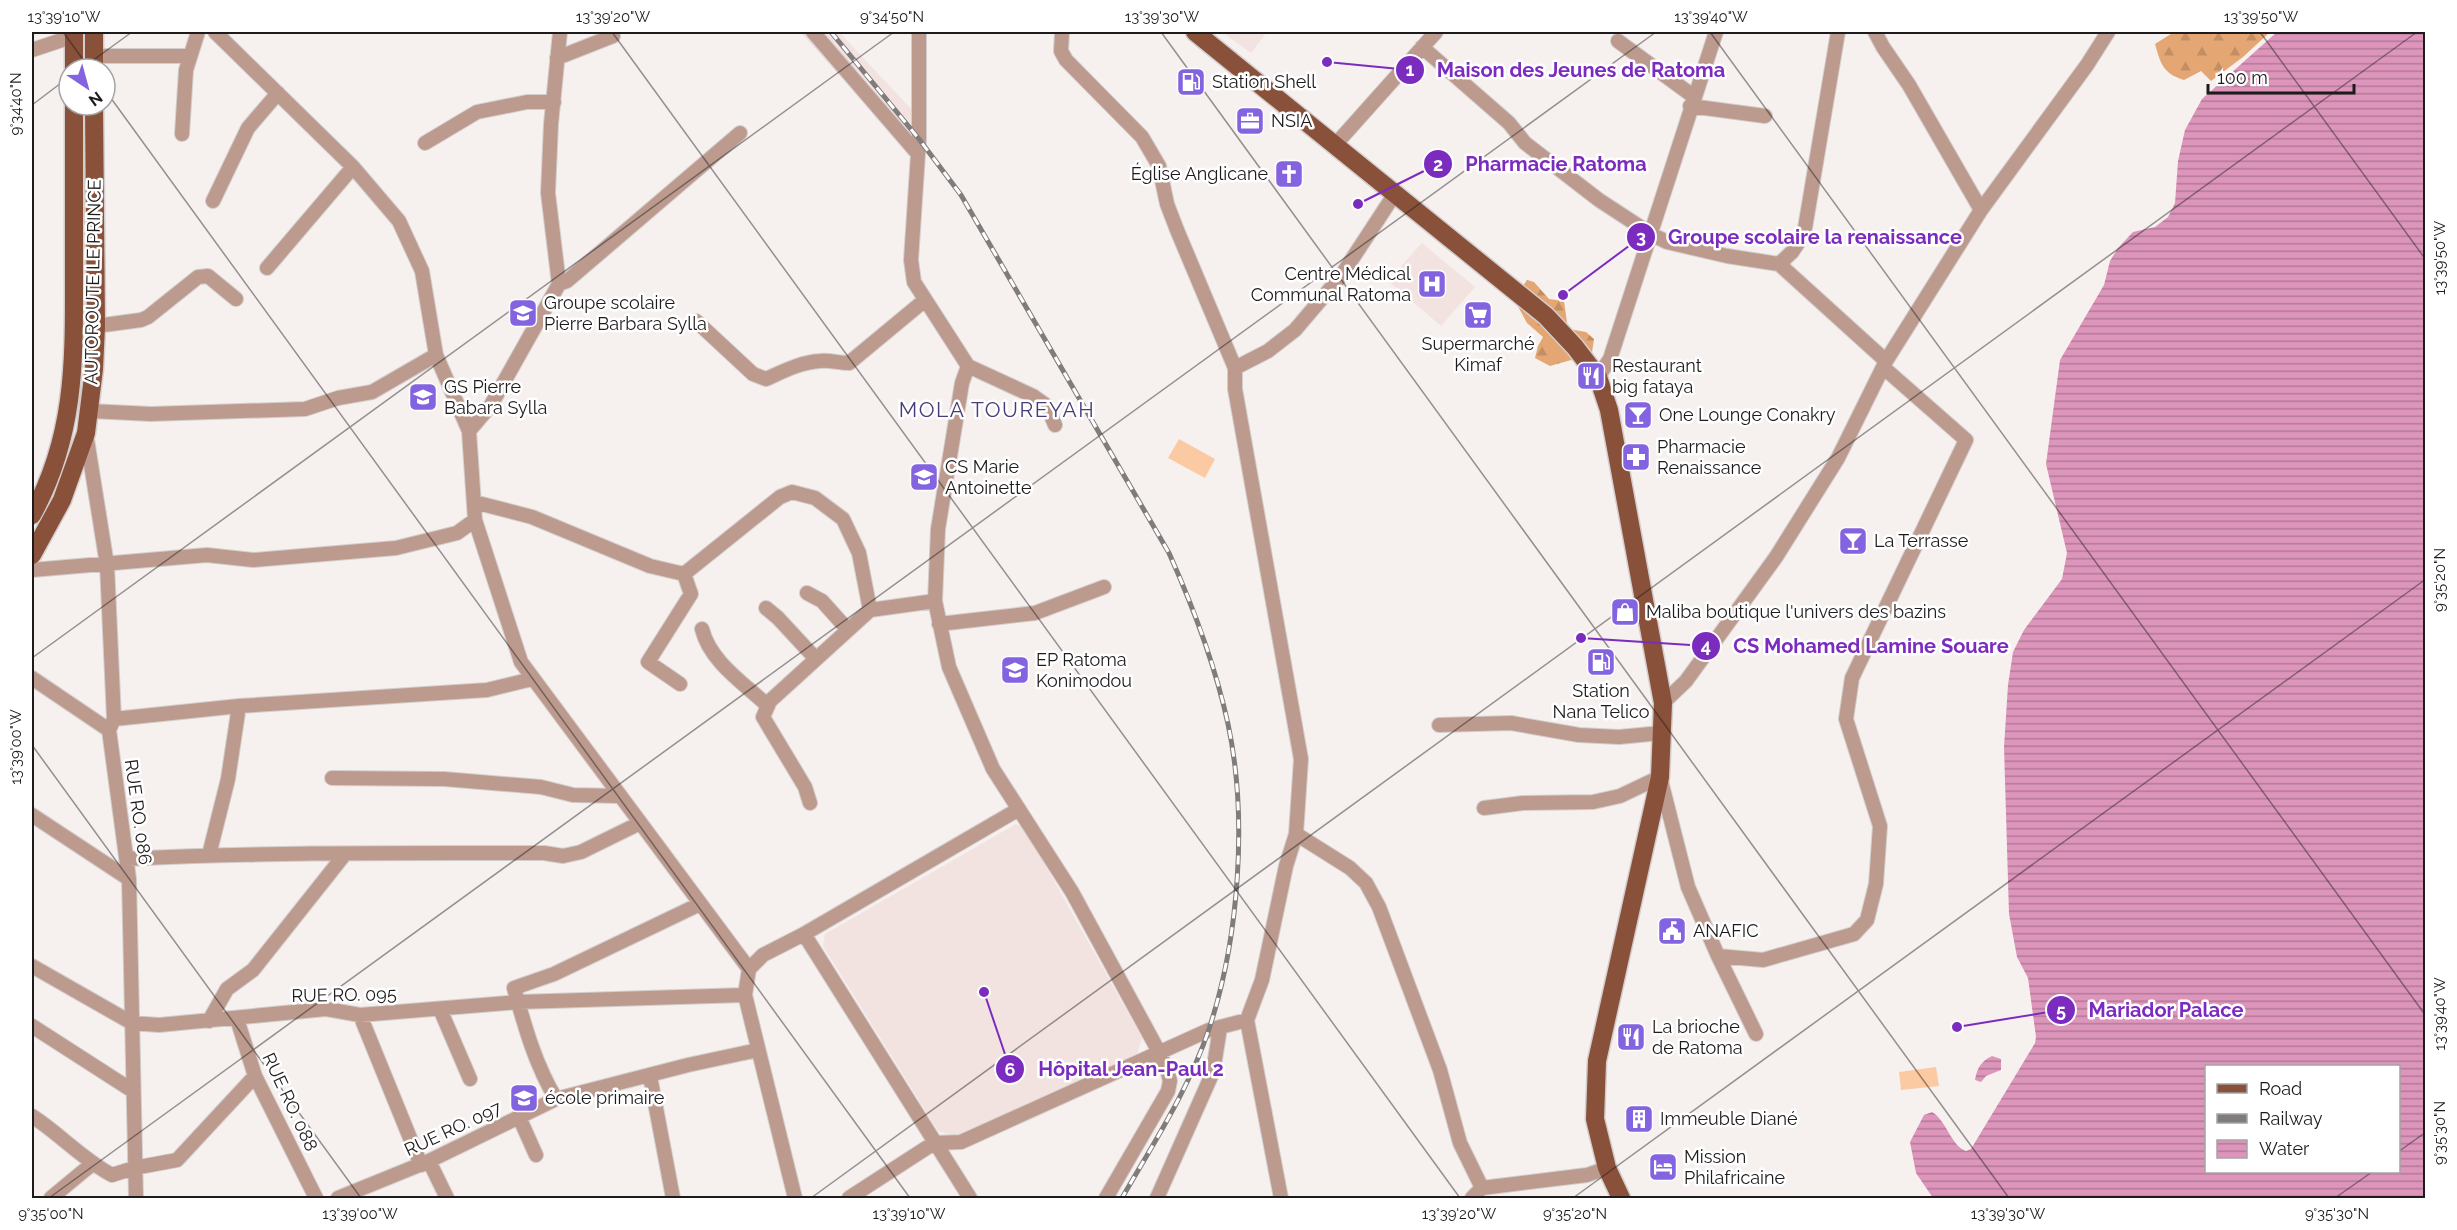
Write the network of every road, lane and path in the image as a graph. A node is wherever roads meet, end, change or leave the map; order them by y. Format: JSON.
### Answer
{"nodes":[{"id":1,"x":94,"y":32,"type":"edge"},
{"id":2,"x":198,"y":32,"type":"edge"},
{"id":3,"x":215,"y":32,"type":"edge"},
{"id":4,"x":560,"y":32,"type":"edge"},
{"id":5,"x":813,"y":32,"type":"edge"},
{"id":6,"x":920,"y":32,"type":"edge"},
{"id":7,"x":1062,"y":32,"type":"edge"},
{"id":8,"x":1195,"y":32,"type":"edge"},
{"id":9,"x":1436,"y":32,"type":"edge"},
{"id":10,"x":1716,"y":32,"type":"edge"},
{"id":11,"x":1838,"y":32,"type":"edge"},
{"id":12,"x":1875,"y":32,"type":"edge"},
{"id":13,"x":2108,"y":32,"type":"edge"},
{"id":14,"x":74,"y":34,"type":"edge"},
{"id":15,"x":613,"y":36,"type":"dead end"},
{"id":16,"x":1618,"y":41,"type":"dead end"},
{"id":17,"x":1422,"y":47,"type":"junction"},
{"id":18,"x":32,"y":50,"type":"edge"},
{"id":19,"x":190,"y":56,"type":"junction"},
{"id":20,"x":74,"y":57,"type":"edge"},
{"id":21,"x":94,"y":57,"type":"edge"},
{"id":22,"x":557,"y":58,"type":"junction"},
{"id":23,"x":117,"y":61,"type":"edge"},
{"id":24,"x":278,"y":93,"type":"junction"},
{"id":25,"x":1692,"y":101,"type":"junction"},
{"id":26,"x":554,"y":102,"type":"junction"},
{"id":27,"x":1765,"y":116,"type":"dead end"},
{"id":28,"x":74,"y":117,"type":"edge"},
{"id":29,"x":94,"y":117,"type":"edge"},
{"id":30,"x":740,"y":133,"type":"dead end"},
{"id":31,"x":182,"y":134,"type":"dead end"},
{"id":32,"x":425,"y":143,"type":"dead end"},
{"id":33,"x":1335,"y":145,"type":"junction"},
{"id":34,"x":918,"y":154,"type":"junction"},
{"id":35,"x":353,"y":167,"type":"junction"},
{"id":36,"x":1394,"y":195,"type":"junction"},
{"id":37,"x":213,"y":201,"type":"dead end"},
{"id":38,"x":1982,"y":210,"type":"junction"},
{"id":39,"x":1651,"y":234,"type":"junction"},
{"id":40,"x":1779,"y":264,"type":"junction"},
{"id":41,"x":267,"y":268,"type":"dead end"},
{"id":42,"x":559,"y":284,"type":"junction"},
{"id":43,"x":236,"y":299,"type":"dead end"},
{"id":44,"x":925,"y":300,"type":"junction"},
{"id":45,"x":696,"y":321,"type":"dead end"},
{"id":46,"x":96,"y":326,"type":"junction"},
{"id":47,"x":436,"y":355,"type":"junction"},
{"id":48,"x":1885,"y":364,"type":"junction"},
{"id":49,"x":968,"y":366,"type":"junction"},
{"id":50,"x":1235,"y":368,"type":"junction"},
{"id":51,"x":1598,"y":377,"type":"junction"},
{"id":52,"x":90,"y":411,"type":"junction"},
{"id":53,"x":1056,"y":425,"type":"dead end"},
{"id":54,"x":469,"y":431,"type":"junction"},
{"id":55,"x":87,"y":433,"type":"junction"},
{"id":56,"x":474,"y":502,"type":"junction"},
{"id":57,"x":32,"y":515,"type":"edge"},
{"id":58,"x":476,"y":520,"type":"junction"},
{"id":59,"x":32,"y":555,"type":"edge"},
{"id":60,"x":107,"y":565,"type":"junction"},
{"id":61,"x":32,"y":570,"type":"edge"},
{"id":62,"x":684,"y":574,"type":"junction"},
{"id":63,"x":1104,"y":587,"type":"dead end"},
{"id":64,"x":807,"y":593,"type":"dead end"},
{"id":65,"x":935,"y":601,"type":"junction"},
{"id":66,"x":766,"y":608,"type":"dead end"},
{"id":67,"x":870,"y":610,"type":"junction"},
{"id":68,"x":939,"y":624,"type":"junction"},
{"id":69,"x":702,"y":629,"type":"dead end"},
{"id":70,"x":848,"y":630,"type":"junction"},
{"id":71,"x":816,"y":659,"type":"junction"},
{"id":72,"x":32,"y":678,"type":"edge"},
{"id":73,"x":532,"y":679,"type":"junction"},
{"id":74,"x":680,"y":684,"type":"dead end"},
{"id":75,"x":1663,"y":703,"type":"junction"},
{"id":76,"x":239,"y":706,"type":"junction"},
{"id":77,"x":768,"y":706,"type":"junction"},
{"id":78,"x":111,"y":724,"type":"junction"},
{"id":79,"x":1439,"y":725,"type":"dead end"},
{"id":80,"x":1662,"y":733,"type":"junction"},
{"id":81,"x":1660,"y":777,"type":"junction"},
{"id":82,"x":332,"y":778,"type":"dead end"},
{"id":83,"x":619,"y":796,"type":"junction"},
{"id":84,"x":810,"y":803,"type":"dead end"},
{"id":85,"x":1484,"y":808,"type":"dead end"},
{"id":86,"x":1019,"y":809,"type":"junction"},
{"id":87,"x":32,"y":815,"type":"edge"},
{"id":88,"x":640,"y":823,"type":"junction"},
{"id":89,"x":1296,"y":834,"type":"junction"},
{"id":90,"x":345,"y":854,"type":"junction"},
{"id":91,"x":209,"y":855,"type":"junction"},
{"id":92,"x":127,"y":859,"type":"junction"},
{"id":93,"x":129,"y":879,"type":"junction"},
{"id":94,"x":700,"y":904,"type":"junction"},
{"id":95,"x":804,"y":934,"type":"junction"},
{"id":96,"x":1718,"y":956,"type":"junction"},
{"id":97,"x":32,"y":966,"type":"edge"},
{"id":98,"x":749,"y":969,"type":"junction"},
{"id":99,"x":745,"y":995,"type":"junction"},
{"id":100,"x":518,"y":1002,"type":"junction"},
{"id":101,"x":440,"y":1009,"type":"junction"},
{"id":102,"x":360,"y":1015,"type":"junction"},
{"id":103,"x":237,"y":1019,"type":"junction"},
{"id":104,"x":1247,"y":1020,"type":"junction"},
{"id":105,"x":209,"y":1021,"type":"junction"},
{"id":106,"x":132,"y":1023,"type":"junction"},
{"id":107,"x":32,"y":1026,"type":"edge"},
{"id":108,"x":1220,"y":1028,"type":"junction"},
{"id":109,"x":1756,"y":1034,"type":"dead end"},
{"id":110,"x":758,"y":1050,"type":"junction"},
{"id":111,"x":1159,"y":1052,"type":"junction"},
{"id":112,"x":255,"y":1076,"type":"junction"},
{"id":113,"x":650,"y":1076,"type":"junction"},
{"id":114,"x":470,"y":1078,"type":"dead end"},
{"id":115,"x":133,"y":1091,"type":"junction"},
{"id":116,"x":556,"y":1099,"type":"junction"},
{"id":117,"x":32,"y":1116,"type":"edge"},
{"id":118,"x":519,"y":1117,"type":"junction"},
{"id":119,"x":934,"y":1143,"type":"junction"},
{"id":120,"x":536,"y":1155,"type":"dead end"},
{"id":121,"x":425,"y":1163,"type":"junction"},
{"id":122,"x":92,"y":1164,"type":"junction"},
{"id":123,"x":134,"y":1168,"type":"junction"},
{"id":124,"x":1607,"y":1168,"type":"junction"},
{"id":125,"x":1482,"y":1188,"type":"junction"},
{"id":126,"x":51,"y":1198,"type":"edge"},
{"id":127,"x":136,"y":1198,"type":"edge"},
{"id":128,"x":316,"y":1198,"type":"edge"},
{"id":129,"x":338,"y":1198,"type":"edge"},
{"id":130,"x":447,"y":1198,"type":"edge"},
{"id":131,"x":673,"y":1198,"type":"edge"},
{"id":132,"x":795,"y":1198,"type":"edge"},
{"id":133,"x":849,"y":1198,"type":"edge"},
{"id":134,"x":970,"y":1198,"type":"edge"},
{"id":135,"x":1106,"y":1198,"type":"edge"},
{"id":136,"x":1157,"y":1198,"type":"edge"},
{"id":137,"x":1281,"y":1198,"type":"edge"},
{"id":138,"x":1472,"y":1198,"type":"edge"},
{"id":139,"x":1621,"y":1198,"type":"edge"}],
"edges":[{"from":1,"to":21,"type":"main road"},
{"from":2,"to":19,"type":"street"},
{"from":3,"to":24,"type":"street"},
{"from":4,"to":22,"type":"street"},
{"from":5,"to":34,"type":"street"},
{"from":6,"to":34,"type":"street"},
{"from":7,"to":50,"type":"street"},
{"from":8,"to":33,"type":"main road"},
{"from":9,"to":17,"type":"street"},
{"from":10,"to":25,"type":"street"},
{"from":11,"to":40,"type":"street"},
{"from":12,"to":38,"type":"street"},
{"from":13,"to":38,"type":"street"},
{"from":14,"to":18,"type":"street"},
{"from":14,"to":20,"type":"main road"},
{"from":15,"to":22,"type":"street"},
{"from":16,"to":25,"type":"street"},
{"from":17,"to":33,"type":"street"},
{"from":17,"to":39,"type":"street"},
{"from":19,"to":23,"type":"street"},
{"from":19,"to":31,"type":"street"},
{"from":22,"to":26,"type":"street"},
{"from":24,"to":35,"type":"street"},
{"from":24,"to":37,"type":"street"},
{"from":25,"to":27,"type":"street"},
{"from":25,"to":39,"type":"street"},
{"from":26,"to":32,"type":"street"},
{"from":26,"to":42,"type":"street"},
{"from":28,"to":57,"type":"main road","name":"AUTOROUTE LE PRINCE"},
{"from":29,"to":46,"type":"main road","name":"AUTOROUTE LE PRINCE"},
{"from":30,"to":42,"type":"street"},
{"from":33,"to":36,"type":"main road"},
{"from":34,"to":44,"type":"street"},
{"from":35,"to":41,"type":"street"},
{"from":35,"to":47,"type":"street"},
{"from":36,"to":50,"type":"street"},
{"from":36,"to":51,"type":"main road"},
{"from":38,"to":48,"type":"street"},
{"from":39,"to":40,"type":"street"},
{"from":39,"to":51,"type":"street"},
{"from":40,"to":48,"type":"street"},
{"from":42,"to":54,"type":"street"},
{"from":43,"to":46,"type":"street"},
{"from":44,"to":45,"type":"street"},
{"from":44,"to":49,"type":"street"},
{"from":46,"to":52,"type":"main road","name":"AUTOROUTE LE PRINCE"},
{"from":47,"to":52,"type":"street"},
{"from":47,"to":54,"type":"street"},
{"from":48,"to":75,"type":"street"},
{"from":48,"to":96,"type":"street"},
{"from":49,"to":53,"type":"street"},
{"from":49,"to":65,"type":"street"},
{"from":50,"to":89,"type":"street"},
{"from":51,"to":75,"type":"main road"},
{"from":52,"to":55,"type":"main road","name":"AUTOROUTE LE PRINCE"},
{"from":54,"to":56,"type":"street"},
{"from":55,"to":59,"type":"main road","name":"AUTOROUTE LE PRINCE"},
{"from":55,"to":60,"type":"street","name":"RUE RO. 086"},
{"from":56,"to":58,"type":"street"},
{"from":56,"to":62,"type":"street"},
{"from":58,"to":60,"type":"street"},
{"from":58,"to":73,"type":"street"},
{"from":60,"to":61,"type":"street"},
{"from":60,"to":78,"type":"street","name":"RUE RO. 086"},
{"from":62,"to":67,"type":"street"},
{"from":62,"to":74,"type":"street"},
{"from":63,"to":68,"type":"street"},
{"from":64,"to":70,"type":"street"},
{"from":65,"to":67,"type":"street"},
{"from":65,"to":68,"type":"street"},
{"from":66,"to":71,"type":"street"},
{"from":67,"to":70,"type":"street"},
{"from":68,"to":86,"type":"street"},
{"from":69,"to":77,"type":"street"},
{"from":70,"to":71,"type":"street"},
{"from":71,"to":77,"type":"street"},
{"from":72,"to":78,"type":"street"},
{"from":73,"to":76,"type":"street"},
{"from":73,"to":83,"type":"street"},
{"from":75,"to":80,"type":"main road"},
{"from":76,"to":78,"type":"street"},
{"from":76,"to":91,"type":"street"},
{"from":77,"to":84,"type":"street"},
{"from":78,"to":92,"type":"street","name":"RUE RO. 086"},
{"from":79,"to":80,"type":"street"},
{"from":80,"to":81,"type":"main road"},
{"from":81,"to":85,"type":"street"},
{"from":81,"to":96,"type":"street"},
{"from":81,"to":124,"type":"main road"},
{"from":82,"to":83,"type":"street"},
{"from":83,"to":88,"type":"street"},
{"from":86,"to":95,"type":"street"},
{"from":86,"to":111,"type":"street"},
{"from":87,"to":93,"type":"street"},
{"from":88,"to":90,"type":"street"},
{"from":88,"to":94,"type":"street"},
{"from":89,"to":104,"type":"street"},
{"from":89,"to":125,"type":"street"},
{"from":90,"to":91,"type":"street"},
{"from":90,"to":105,"type":"street"},
{"from":91,"to":92,"type":"street"},
{"from":92,"to":93,"type":"street","name":"RUE RO. 086"},
{"from":93,"to":106,"type":"street","name":"RUE RO. 086"},
{"from":94,"to":98,"type":"street"},
{"from":94,"to":100,"type":"street"},
{"from":95,"to":98,"type":"street"},
{"from":95,"to":119,"type":"street"},
{"from":96,"to":109,"type":"street"},
{"from":97,"to":106,"type":"street","name":"RUE RO. 095"},
{"from":98,"to":99,"type":"street"},
{"from":99,"to":100,"type":"street","name":"RUE RO. 095"},
{"from":99,"to":110,"type":"street"},
{"from":100,"to":101,"type":"street","name":"RUE RO. 095"},
{"from":100,"to":116,"type":"street"},
{"from":101,"to":102,"type":"street","name":"RUE RO. 095"},
{"from":101,"to":114,"type":"street"},
{"from":102,"to":103,"type":"street","name":"RUE RO. 095"},
{"from":102,"to":121,"type":"street"},
{"from":103,"to":105,"type":"street","name":"RUE RO. 095"},
{"from":103,"to":112,"type":"street","name":"RUE RO. 088"},
{"from":104,"to":108,"type":"street"},
{"from":104,"to":137,"type":"street"},
{"from":105,"to":106,"type":"street","name":"RUE RO. 095"},
{"from":106,"to":115,"type":"street","name":"RUE RO. 086"},
{"from":107,"to":115,"type":"street"},
{"from":108,"to":111,"type":"street"},
{"from":108,"to":136,"type":"street"},
{"from":110,"to":113,"type":"street","name":"RUE RO. 097"},
{"from":110,"to":132,"type":"street"},
{"from":111,"to":119,"type":"street"},
{"from":111,"to":135,"type":"street"},
{"from":112,"to":123,"type":"street"},
{"from":112,"to":128,"type":"street","name":"RUE RO. 088"},
{"from":113,"to":116,"type":"street","name":"RUE RO. 097"},
{"from":113,"to":131,"type":"street"},
{"from":115,"to":123,"type":"street","name":"RUE RO. 086"},
{"from":116,"to":118,"type":"street","name":"RUE RO. 097"},
{"from":117,"to":122,"type":"street"},
{"from":118,"to":120,"type":"street"},
{"from":118,"to":121,"type":"street","name":"RUE RO. 097"},
{"from":119,"to":133,"type":"street"},
{"from":119,"to":134,"type":"street"},
{"from":121,"to":129,"type":"street","name":"RUE RO. 097"},
{"from":121,"to":130,"type":"street"},
{"from":122,"to":123,"type":"street"},
{"from":122,"to":126,"type":"street"},
{"from":123,"to":127,"type":"street","name":"RUE RO. 086"},
{"from":124,"to":125,"type":"street"},
{"from":124,"to":139,"type":"main road"},
{"from":125,"to":138,"type":"street"}]}
